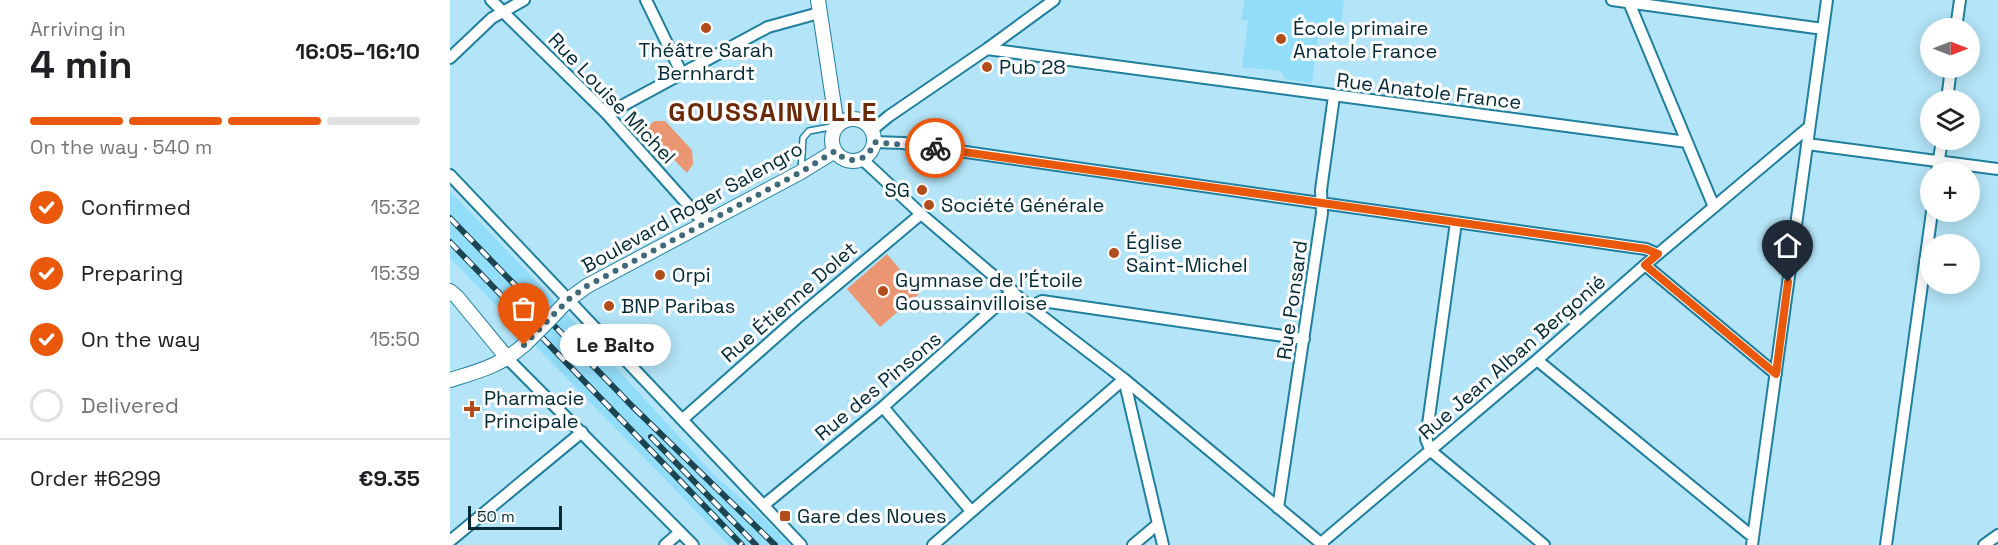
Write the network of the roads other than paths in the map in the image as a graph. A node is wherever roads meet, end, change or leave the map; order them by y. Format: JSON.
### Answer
{"nodes":[{"id":1,"x":491,"y":0,"type":"edge"},
{"id":2,"x":524,"y":0,"type":"edge"},
{"id":3,"x":646,"y":0,"type":"edge"},
{"id":4,"x":1054,"y":0,"type":"edge"},
{"id":5,"x":1612,"y":0,"type":"edge"},
{"id":6,"x":1827,"y":0,"type":"edge"},
{"id":7,"x":1960,"y":0,"type":"edge"},
{"id":8,"x":1628,"y":1,"type":"edge"},
{"id":9,"x":818,"y":6,"type":"edge"},
{"id":10,"x":502,"y":11,"type":"junction"},
{"id":11,"x":1957,"y":18,"type":"edge"},
{"id":12,"x":1823,"y":29,"type":"junction"},
{"id":13,"x":987,"y":49,"type":"junction"},
{"id":14,"x":450,"y":58,"type":"edge"},
{"id":15,"x":681,"y":72,"type":"junction"},
{"id":16,"x":1334,"y":96,"type":"junction"},
{"id":17,"x":607,"y":114,"type":"junction"},
{"id":18,"x":837,"y":126,"type":"junction"},
{"id":19,"x":1809,"y":127,"type":"junction"},
{"id":20,"x":873,"y":136,"type":"junction"},
{"id":21,"x":1687,"y":142,"type":"junction"},
{"id":22,"x":1807,"y":144,"type":"junction"},
{"id":23,"x":1940,"y":150,"type":"edge"},
{"id":24,"x":835,"y":151,"type":"junction"},
{"id":25,"x":862,"y":159,"type":"junction"},
{"id":26,"x":1939,"y":159,"type":"junction"},
{"id":27,"x":1939,"y":162,"type":"edge"},
{"id":28,"x":1998,"y":168,"type":"edge"},
{"id":29,"x":801,"y":172,"type":"junction"},
{"id":30,"x":450,"y":175,"type":"edge"},
{"id":31,"x":1321,"y":204,"type":"junction"},
{"id":32,"x":1714,"y":207,"type":"junction"},
{"id":33,"x":921,"y":214,"type":"junction"},
{"id":34,"x":1456,"y":222,"type":"junction"},
{"id":35,"x":1931,"y":222,"type":"edge"},
{"id":36,"x":705,"y":224,"type":"junction"},
{"id":37,"x":1658,"y":254,"type":"junction"},
{"id":38,"x":1645,"y":265,"type":"junction"},
{"id":39,"x":450,"y":291,"type":"edge"},
{"id":40,"x":1013,"y":291,"type":"junction"},
{"id":41,"x":569,"y":299,"type":"junction"},
{"id":42,"x":1030,"y":307,"type":"junction"},
{"id":43,"x":1304,"y":339,"type":"junction"},
{"id":44,"x":508,"y":359,"type":"junction"},
{"id":45,"x":1538,"y":360,"type":"junction"},
{"id":46,"x":1776,"y":374,"type":"junction"},
{"id":47,"x":450,"y":380,"type":"edge"},
{"id":48,"x":1124,"y":380,"type":"junction"},
{"id":49,"x":883,"y":407,"type":"junction"},
{"id":50,"x":683,"y":419,"type":"junction"},
{"id":51,"x":582,"y":432,"type":"junction"},
{"id":52,"x":1431,"y":451,"type":"junction"},
{"id":53,"x":764,"y":505,"type":"junction"},
{"id":54,"x":1278,"y":508,"type":"junction"},
{"id":55,"x":971,"y":511,"type":"junction"},
{"id":56,"x":1158,"y":524,"type":"junction"},
{"id":57,"x":680,"y":532,"type":"junction"},
{"id":58,"x":1998,"y":535,"type":"edge"},
{"id":59,"x":450,"y":541,"type":"edge"},
{"id":60,"x":1752,"y":541,"type":"edge"},
{"id":61,"x":1322,"y":544,"type":"edge"},
{"id":62,"x":665,"y":545,"type":"edge"},
{"id":63,"x":693,"y":545,"type":"edge"},
{"id":64,"x":801,"y":545,"type":"edge"},
{"id":65,"x":933,"y":545,"type":"edge"},
{"id":66,"x":1133,"y":545,"type":"edge"},
{"id":67,"x":1163,"y":545,"type":"edge"},
{"id":68,"x":1544,"y":545,"type":"edge"},
{"id":69,"x":1886,"y":545,"type":"edge"},
{"id":70,"x":1984,"y":545,"type":"edge"}],
"edges":[{"from":1,"to":10,"type":"street","name":"Rue Louise Michel"},
{"from":2,"to":10,"type":"street"},
{"from":3,"to":15,"type":"street"},
{"from":4,"to":13,"type":"street"},
{"from":5,"to":8,"type":"street"},
{"from":6,"to":12,"type":"street"},
{"from":7,"to":11,"type":"street"},
{"from":8,"to":12,"type":"street"},
{"from":8,"to":21,"type":"street"},
{"from":9,"to":15,"type":"street"},
{"from":9,"to":18,"type":"street"},
{"from":10,"to":14,"type":"street"},
{"from":10,"to":17,"type":"street","name":"Rue Louise Michel"},
{"from":12,"to":19,"type":"street"},
{"from":13,"to":16,"type":"street","name":"Rue Anatole France"},
{"from":13,"to":20,"type":"street"},
{"from":15,"to":17,"type":"street"},
{"from":16,"to":21,"type":"street","name":"Rue Anatole France"},
{"from":16,"to":31,"type":"street","name":"Rue Ponsard"},
{"from":17,"to":36,"type":"street","name":"Rue Louise Michel"},
{"from":18,"to":20,"type":"street"},
{"from":18,"to":24,"type":"street"},
{"from":18,"to":29,"type":"lane"},
{"from":19,"to":22,"type":"street"},
{"from":19,"to":32,"type":"street","name":"Rue Jean Alban Bergonié"},
{"from":20,"to":25,"type":"street"},
{"from":20,"to":31,"type":"street"},
{"from":21,"to":32,"type":"street"},
{"from":22,"to":26,"type":"street"},
{"from":22,"to":46,"type":"street"},
{"from":23,"to":26,"type":"street"},
{"from":24,"to":25,"type":"street"},
{"from":24,"to":29,"type":"street","name":"Boulevard Roger Salengro"},
{"from":25,"to":33,"type":"street"},
{"from":26,"to":27,"type":"street"},
{"from":26,"to":28,"type":"street"},
{"from":29,"to":36,"type":"street","name":"Boulevard Roger Salengro"},
{"from":30,"to":41,"type":"street"},
{"from":31,"to":34,"type":"street"},
{"from":31,"to":43,"type":"street","name":"Rue Ponsard"},
{"from":32,"to":37,"type":"street","name":"Rue Jean Alban Bergonié"},
{"from":33,"to":40,"type":"street"},
{"from":33,"to":50,"type":"street","name":"Rue Étienne Dolet"},
{"from":34,"to":37,"type":"street"},
{"from":34,"to":52,"type":"street"},
{"from":35,"to":69,"type":"street"},
{"from":36,"to":41,"type":"street","name":"Boulevard Roger Salengro"},
{"from":37,"to":38,"type":"street","name":"Rue Jean Alban Bergonié"},
{"from":38,"to":45,"type":"street","name":"Rue Jean Alban Bergonié"},
{"from":38,"to":46,"type":"street"},
{"from":39,"to":44,"type":"street"},
{"from":40,"to":42,"type":"street"},
{"from":40,"to":49,"type":"street","name":"Rue des Pinsons"},
{"from":41,"to":44,"type":"street","name":"Boulevard Roger Salengro","bridge":true},
{"from":41,"to":50,"type":"street"},
{"from":42,"to":43,"type":"street"},
{"from":42,"to":48,"type":"street"},
{"from":43,"to":54,"type":"street","name":"Rue Ponsard"},
{"from":44,"to":47,"type":"street","name":"Boulevard Roger Salengro"},
{"from":44,"to":51,"type":"street"},
{"from":45,"to":52,"type":"street","name":"Rue Jean Alban Bergonié"},
{"from":45,"to":60,"type":"street"},
{"from":46,"to":60,"type":"street"},
{"from":48,"to":54,"type":"street"},
{"from":48,"to":55,"type":"street"},
{"from":48,"to":56,"type":"street"},
{"from":49,"to":53,"type":"street","name":"Rue des Pinsons"},
{"from":49,"to":55,"type":"street"},
{"from":50,"to":53,"type":"street"},
{"from":51,"to":57,"type":"street"},
{"from":51,"to":59,"type":"street"},
{"from":52,"to":61,"type":"street","name":"Rue Jean Alban Bergonié"},
{"from":52,"to":68,"type":"street"},
{"from":53,"to":64,"type":"street"},
{"from":54,"to":61,"type":"street"},
{"from":55,"to":65,"type":"street"},
{"from":56,"to":66,"type":"street"},
{"from":56,"to":67,"type":"street"},
{"from":57,"to":62,"type":"street"},
{"from":57,"to":63,"type":"street"},
{"from":58,"to":70,"type":"street"}]}
